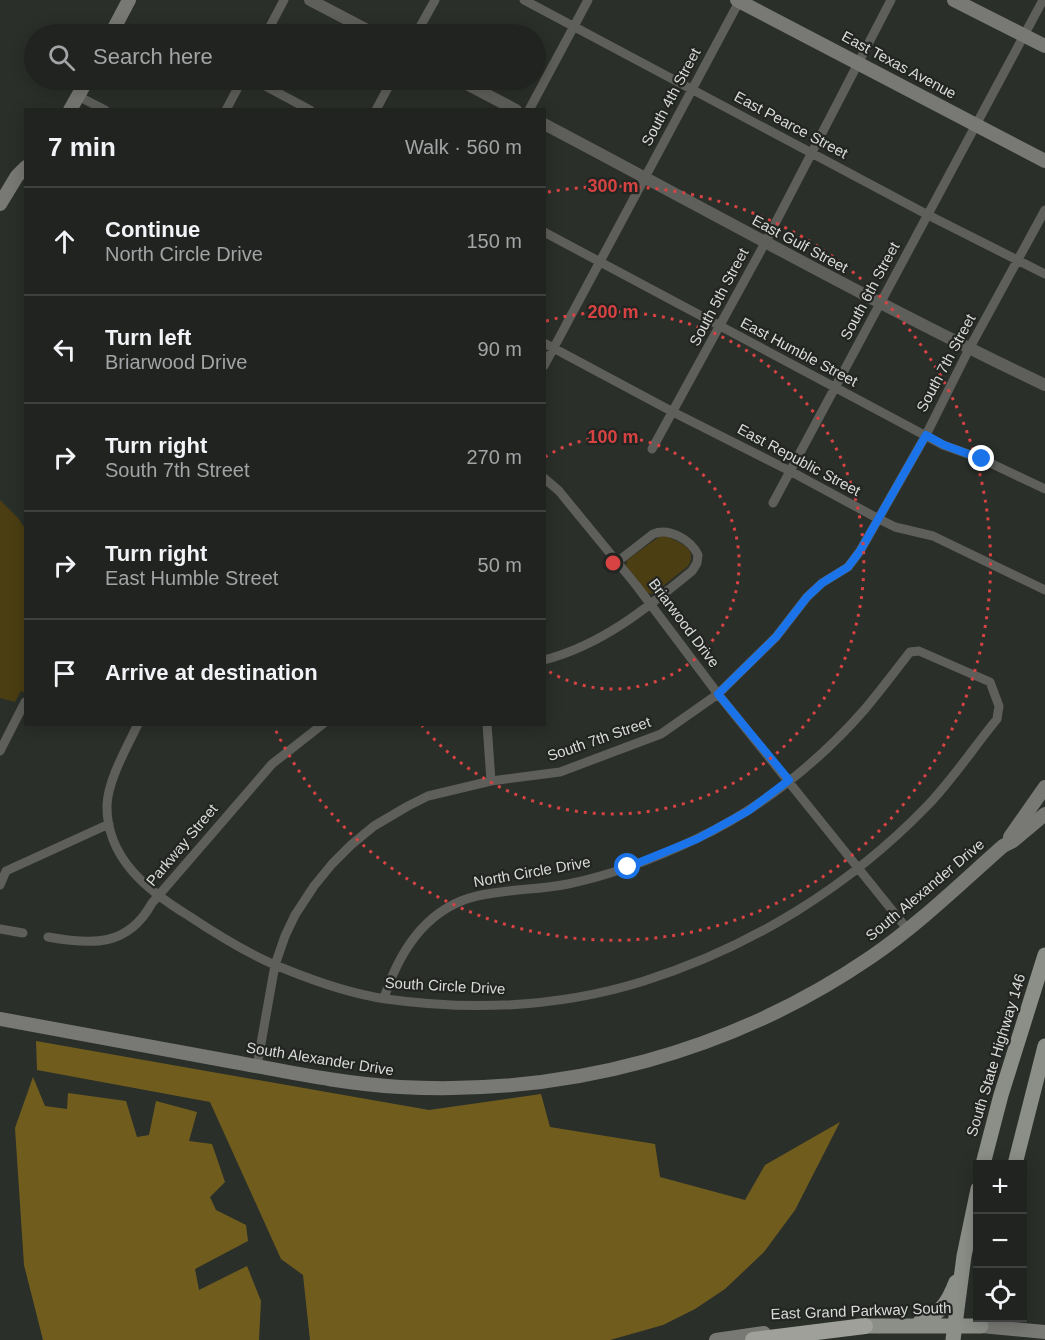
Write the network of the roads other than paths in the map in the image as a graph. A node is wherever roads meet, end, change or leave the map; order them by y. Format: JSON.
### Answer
{"nodes":[{"id":1,"x":129,"y":0,"type":"edge"},
{"id":2,"x":284,"y":0,"type":"edge"},
{"id":3,"x":310,"y":0,"type":"edge"},
{"id":4,"x":435,"y":0,"type":"edge"},
{"id":5,"x":524,"y":0,"type":"edge"},
{"id":6,"x":588,"y":0,"type":"edge"},
{"id":7,"x":739,"y":0,"type":"edge"},
{"id":8,"x":891,"y":0,"type":"edge"},
{"id":9,"x":954,"y":0,"type":"edge"},
{"id":10,"x":1043,"y":0,"type":"edge"},
{"id":11,"x":116,"y":24,"type":"edge"},
{"id":12,"x":271,"y":24,"type":"edge"},
{"id":13,"x":356,"y":24,"type":"edge"},
{"id":14,"x":422,"y":24,"type":"edge"},
{"id":15,"x":574,"y":26,"type":"junction"},
{"id":16,"x":1024,"y":35,"type":"junction"},
{"id":17,"x":1045,"y":46,"type":"edge"},
{"id":18,"x":860,"y":63,"type":"junction"},
{"id":19,"x":546,"y":78,"type":"edge"},
{"id":20,"x":692,"y":89,"type":"junction"},
{"id":21,"x":81,"y":90,"type":"edge"},
{"id":22,"x":237,"y":90,"type":"edge"},
{"id":23,"x":273,"y":90,"type":"edge"},
{"id":24,"x":387,"y":90,"type":"edge"},
{"id":25,"x":478,"y":90,"type":"edge"},
{"id":26,"x":540,"y":90,"type":"edge"},
{"id":27,"x":78,"y":96,"type":"junction"},
{"id":28,"x":71,"y":108,"type":"edge"},
{"id":29,"x":101,"y":108,"type":"edge"},
{"id":30,"x":227,"y":108,"type":"edge"},
{"id":31,"x":306,"y":108,"type":"edge"},
{"id":32,"x":377,"y":108,"type":"edge"},
{"id":33,"x":512,"y":108,"type":"edge"},
{"id":34,"x":530,"y":108,"type":"edge"},
{"id":35,"x":546,"y":125,"type":"edge"},
{"id":36,"x":977,"y":125,"type":"junction"},
{"id":37,"x":812,"y":153,"type":"junction"},
{"id":38,"x":1045,"y":161,"type":"edge"},
{"id":39,"x":24,"y":169,"type":"edge"},
{"id":40,"x":645,"y":178,"type":"junction"},
{"id":41,"x":0,"y":204,"type":"edge"},
{"id":42,"x":1045,"y":210,"type":"edge"},
{"id":43,"x":928,"y":215,"type":"junction"},
{"id":44,"x":546,"y":233,"type":"edge"},
{"id":45,"x":765,"y":243,"type":"junction"},
{"id":46,"x":1018,"y":261,"type":"junction"},
{"id":47,"x":601,"y":262,"type":"junction"},
{"id":48,"x":1045,"y":274,"type":"edge"},
{"id":49,"x":880,"y":302,"type":"junction"},
{"id":50,"x":720,"y":327,"type":"junction"},
{"id":51,"x":546,"y":345,"type":"edge"},
{"id":52,"x":554,"y":348,"type":"junction"},
{"id":53,"x":969,"y":349,"type":"junction"},
{"id":54,"x":546,"y":362,"type":"edge"},
{"id":55,"x":1045,"y":385,"type":"edge"},
{"id":56,"x":835,"y":388,"type":"junction"},
{"id":57,"x":673,"y":412,"type":"junction"},
{"id":58,"x":926,"y":435,"type":"junction"},
{"id":59,"x":652,"y":449,"type":"dead end"},
{"id":60,"x":790,"y":471,"type":"junction"},
{"id":61,"x":546,"y":480,"type":"edge"},
{"id":62,"x":1045,"y":489,"type":"edge"},
{"id":63,"x":773,"y":503,"type":"dead end"},
{"id":64,"x":877,"y":518,"type":"junction"},
{"id":65,"x":617,"y":562,"type":"junction"},
{"id":66,"x":1045,"y":590,"type":"edge"},
{"id":67,"x":651,"y":606,"type":"junction"},
{"id":68,"x":546,"y":659,"type":"edge"},
{"id":69,"x":943,"y":662,"type":"joint"},
{"id":70,"x":718,"y":694,"type":"junction"},
{"id":71,"x":24,"y":704,"type":"edge"},
{"id":72,"x":137,"y":726,"type":"edge"},
{"id":73,"x":320,"y":726,"type":"edge"},
{"id":74,"x":487,"y":726,"type":"edge"},
{"id":75,"x":0,"y":751,"type":"edge"},
{"id":76,"x":789,"y":780,"type":"junction"},
{"id":77,"x":491,"y":781,"type":"junction"},
{"id":78,"x":1045,"y":787,"type":"edge"},
{"id":79,"x":1045,"y":814,"type":"edge"},
{"id":80,"x":108,"y":824,"type":"junction"},
{"id":81,"x":1003,"y":846,"type":"junction"},
{"id":82,"x":3,"y":868,"type":"edge"},
{"id":83,"x":858,"y":868,"type":"junction"},
{"id":84,"x":0,"y":885,"type":"edge"},
{"id":85,"x":158,"y":897,"type":"junction"},
{"id":86,"x":0,"y":929,"type":"edge"},
{"id":87,"x":908,"y":930,"type":"junction"},
{"id":88,"x":23,"y":933,"type":"dead end"},
{"id":89,"x":48,"y":937,"type":"dead end"},
{"id":90,"x":1045,"y":955,"type":"edge"},
{"id":91,"x":275,"y":965,"type":"junction"},
{"id":92,"x":384,"y":999,"type":"junction"},
{"id":93,"x":0,"y":1019,"type":"edge"},
{"id":94,"x":1045,"y":1046,"type":"edge"},
{"id":95,"x":257,"y":1066,"type":"junction"},
{"id":96,"x":984,"y":1160,"type":"edge"},
{"id":97,"x":1016,"y":1160,"type":"edge"},
{"id":98,"x":973,"y":1213,"type":"edge"},
{"id":99,"x":964,"y":1256,"type":"junction"},
{"id":100,"x":1026,"y":1322,"type":"edge"},
{"id":101,"x":909,"y":1325,"type":"junction"},
{"id":102,"x":865,"y":1326,"type":"junction"},
{"id":103,"x":980,"y":1328,"type":"edge"},
{"id":104,"x":954,"y":1332,"type":"edge"},
{"id":105,"x":1044,"y":1332,"type":"edge"},
{"id":106,"x":716,"y":1340,"type":"edge"},
{"id":107,"x":753,"y":1340,"type":"edge"},
{"id":108,"x":922,"y":1340,"type":"edge"},
{"id":109,"x":1015,"y":1340,"type":"edge"}],
"edges":[{"from":1,"to":11,"type":"main road"},
{"from":2,"to":12,"type":"street"},
{"from":3,"to":13,"type":"street"},
{"from":4,"to":14,"type":"street"},
{"from":5,"to":15,"type":"street","name":"East Pearce Street"},
{"from":6,"to":15,"type":"street"},
{"from":7,"to":18,"type":"main road","name":"East Texas Avenue"},
{"from":7,"to":20,"type":"street","name":"South 4th Street"},
{"from":8,"to":18,"type":"street","name":"South 5th Street"},
{"from":9,"to":16,"type":"main road"},
{"from":10,"to":16,"type":"street","name":"South 6th Street"},
{"from":15,"to":19,"type":"street"},
{"from":15,"to":20,"type":"street","name":"East Pearce Street"},
{"from":16,"to":17,"type":"main road"},
{"from":16,"to":36,"type":"street","name":"South 6th Street"},
{"from":18,"to":36,"type":"main road","name":"East Texas Avenue"},
{"from":18,"to":37,"type":"street","name":"South 5th Street"},
{"from":20,"to":37,"type":"street","name":"East Pearce Street"},
{"from":20,"to":40,"type":"street","name":"South 4th Street"},
{"from":21,"to":27,"type":"main road"},
{"from":22,"to":30,"type":"street"},
{"from":23,"to":31,"type":"street"},
{"from":24,"to":32,"type":"street"},
{"from":25,"to":33,"type":"street"},
{"from":26,"to":34,"type":"street"},
{"from":27,"to":28,"type":"main road"},
{"from":27,"to":29,"type":"street"},
{"from":35,"to":40,"type":"street","name":"East Gulf Street"},
{"from":36,"to":38,"type":"main road","name":"East Texas Avenue"},
{"from":36,"to":43,"type":"street","name":"South 6th Street"},
{"from":37,"to":43,"type":"street","name":"East Pearce Street"},
{"from":37,"to":45,"type":"street","name":"South 5th Street"},
{"from":39,"to":41,"type":"main road"},
{"from":40,"to":45,"type":"street","name":"East Gulf Street"},
{"from":40,"to":47,"type":"street","name":"South 4th Street"},
{"from":42,"to":46,"type":"street","name":"South 7th Street"},
{"from":43,"to":46,"type":"street","name":"East Pearce Street"},
{"from":43,"to":49,"type":"street","name":"South 6th Street"},
{"from":44,"to":47,"type":"street","name":"East Humble Street"},
{"from":45,"to":49,"type":"street","name":"East Gulf Street"},
{"from":45,"to":50,"type":"street","name":"South 5th Street"},
{"from":46,"to":48,"type":"street","name":"East Pearce Street"},
{"from":46,"to":53,"type":"street","name":"South 7th Street"},
{"from":47,"to":50,"type":"street","name":"East Humble Street"},
{"from":47,"to":52,"type":"street","name":"South 4th Street"},
{"from":49,"to":53,"type":"street","name":"East Gulf Street"},
{"from":49,"to":56,"type":"street","name":"South 6th Street"},
{"from":50,"to":56,"type":"street","name":"East Humble Street"},
{"from":50,"to":57,"type":"street","name":"South 5th Street"},
{"from":51,"to":52,"type":"street","name":"East Republic Street"},
{"from":52,"to":54,"type":"street","name":"South 4th Street"},
{"from":52,"to":57,"type":"street","name":"East Republic Street"},
{"from":53,"to":55,"type":"street","name":"East Gulf Street"},
{"from":53,"to":58,"type":"street","name":"South 7th Street"},
{"from":56,"to":58,"type":"street","name":"East Humble Street"},
{"from":56,"to":60,"type":"street","name":"South 6th Street"},
{"from":57,"to":59,"type":"street","name":"South 5th Street"},
{"from":57,"to":60,"type":"street","name":"East Republic Street"},
{"from":58,"to":62,"type":"street","name":"East Humble Street"},
{"from":58,"to":64,"type":"street","name":"South 7th Street"},
{"from":60,"to":63,"type":"street","name":"South 6th Street"},
{"from":60,"to":64,"type":"street","name":"East Republic Street"},
{"from":61,"to":65,"type":"street","name":"Briarwood Drive"},
{"from":64,"to":66,"type":"street","name":"East Republic Street"},
{"from":64,"to":70,"type":"street","name":"South 7th Street"},
{"from":65,"to":67,"type":"street","name":"Briarwood Drive"},
{"from":65,"to":67,"type":"street"},
{"from":67,"to":68,"type":"street"},
{"from":67,"to":70,"type":"street","name":"Briarwood Drive"},
{"from":69,"to":76,"type":"street","name":"North Circle Drive"},
{"from":69,"to":83,"type":"street","name":"South Circle Drive"},
{"from":70,"to":76,"type":"street","name":"Briarwood Drive"},
{"from":70,"to":77,"type":"street","name":"South 7th Street"},
{"from":71,"to":75,"type":"street"},
{"from":72,"to":80,"type":"street"},
{"from":73,"to":85,"type":"street","name":"Parkway Street"},
{"from":74,"to":77,"type":"street"},
{"from":76,"to":83,"type":"street","name":"Briarwood Drive"},
{"from":76,"to":92,"type":"street","name":"North Circle Drive"},
{"from":77,"to":91,"type":"street","name":"South 7th Street"},
{"from":78,"to":81,"type":"main road","name":"South Alexander Drive"},
{"from":79,"to":81,"type":"main road","name":"South Alexander Drive"},
{"from":80,"to":82,"type":"street"},
{"from":80,"to":85,"type":"street","name":"South Circle Drive"},
{"from":81,"to":87,"type":"main road","name":"South Alexander Drive"},
{"from":82,"to":84,"type":"street"},
{"from":83,"to":87,"type":"street","name":"Briarwood Drive"},
{"from":83,"to":92,"type":"street","name":"South Circle Drive"},
{"from":85,"to":89,"type":"street","name":"Parkway Street"},
{"from":85,"to":91,"type":"street","name":"South Circle Drive"},
{"from":86,"to":88,"type":"street"},
{"from":87,"to":95,"type":"main road","name":"South Alexander Drive"},
{"from":90,"to":96,"type":"main road","name":"South State Highway 146"},
{"from":91,"to":92,"type":"street","name":"South Circle Drive"},
{"from":91,"to":95,"type":"street","name":"South 7th Street"},
{"from":93,"to":95,"type":"main road","name":"South Alexander Drive"},
{"from":94,"to":97,"type":"main road"},
{"from":98,"to":99,"type":"main road"},
{"from":99,"to":101,"type":"main road"},
{"from":99,"to":104,"type":"main road"},
{"from":100,"to":105,"type":"main road"},
{"from":101,"to":102,"type":"main road","name":"East Grand Parkway South"},
{"from":101,"to":104,"type":"main road","name":"East Grand Parkway South"},
{"from":101,"to":108,"type":"main road"},
{"from":102,"to":106,"type":"main road","name":"East Grand Parkway South"},
{"from":102,"to":107,"type":"highway"},
{"from":103,"to":104,"type":"main road","name":"East Grand Parkway South"},
{"from":103,"to":105,"type":"main road","name":"East Grand Parkway South"},
{"from":105,"to":109,"type":"main road"}]}
